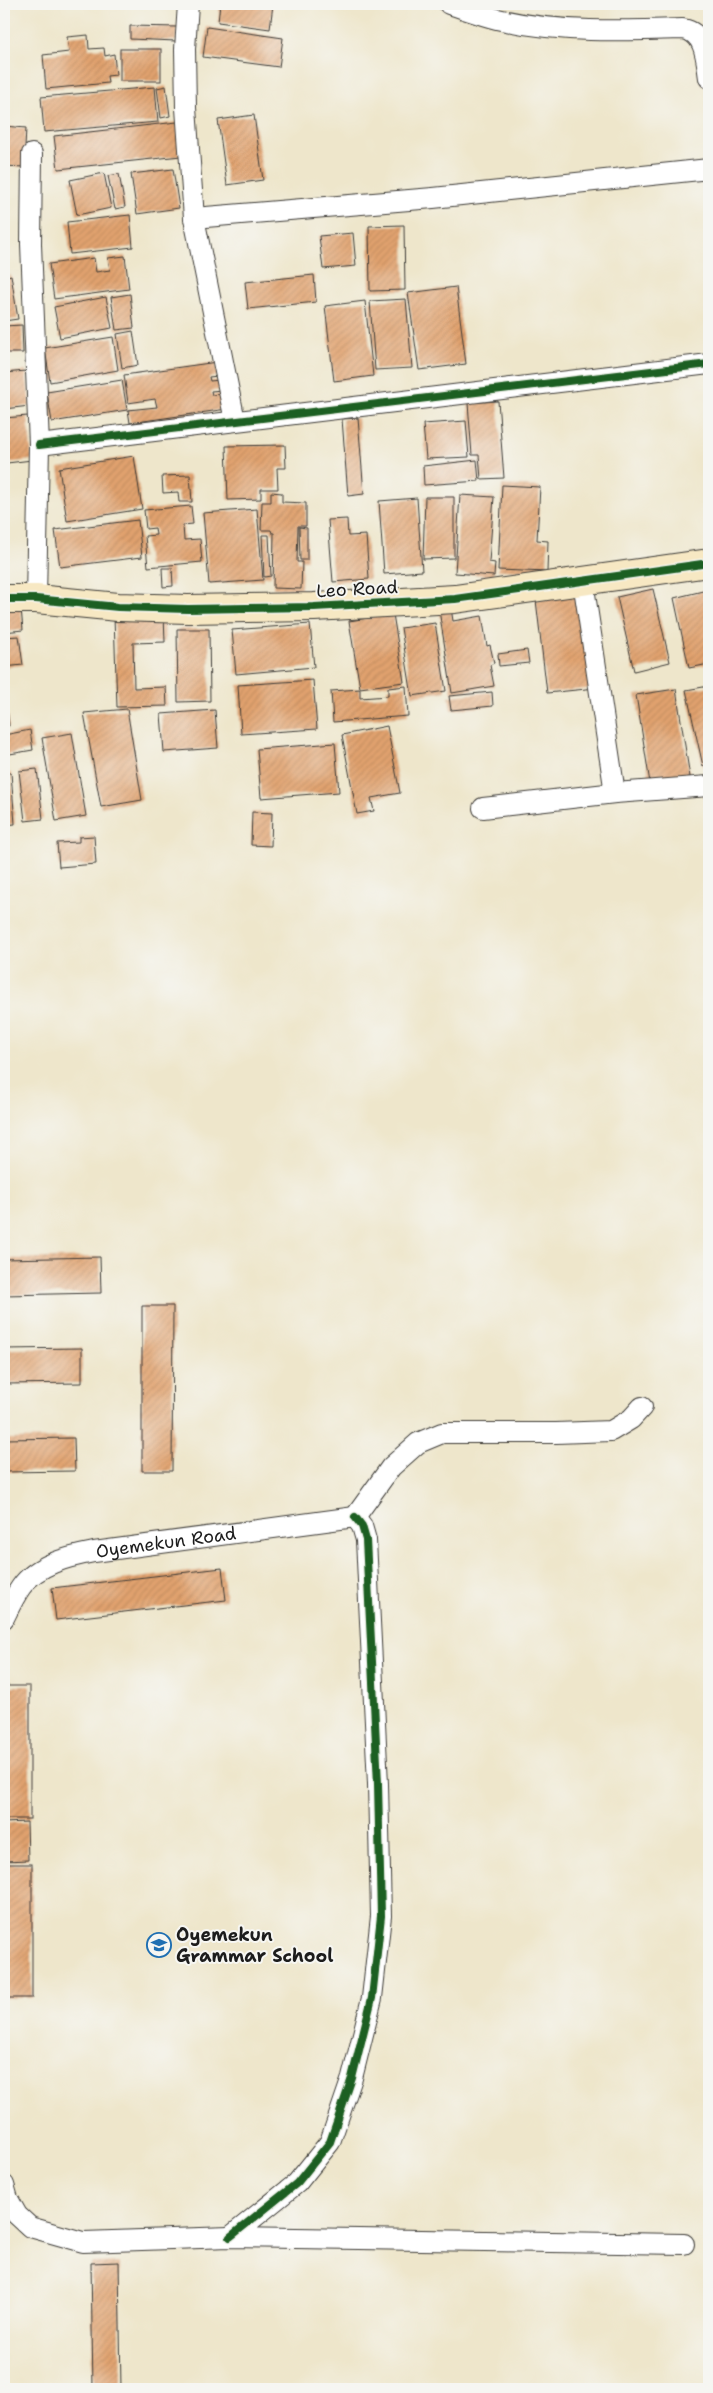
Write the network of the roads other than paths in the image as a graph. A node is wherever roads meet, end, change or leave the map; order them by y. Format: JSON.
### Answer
{"nodes":[{"id":1,"x":188,"y":4,"type":"edge"},
{"id":2,"x":449,"y":4,"type":"edge"},
{"id":3,"x":709,"y":78,"type":"edge"},
{"id":4,"x":32,"y":154,"type":"dead end"},
{"id":5,"x":709,"y":169,"type":"edge"},
{"id":6,"x":194,"y":218,"type":"junction"},
{"id":7,"x":709,"y":364,"type":"edge"},
{"id":8,"x":235,"y":421,"type":"junction"},
{"id":9,"x":39,"y":445,"type":"junction"},
{"id":10,"x":709,"y":563,"type":"edge"},
{"id":11,"x":583,"y":581,"type":"junction"},
{"id":12,"x":4,"y":599,"type":"edge"},
{"id":13,"x":36,"y":599,"type":"junction"},
{"id":14,"x":709,"y":786,"type":"edge"},
{"id":15,"x":615,"y":793,"type":"junction"},
{"id":16,"x":483,"y":808,"type":"dead end"},
{"id":17,"x":642,"y":1407,"type":"dead end"},
{"id":18,"x":355,"y":1517,"type":"junction"},
{"id":19,"x":4,"y":1618,"type":"edge"},
{"id":20,"x":4,"y":2185,"type":"edge"},
{"id":21,"x":230,"y":2237,"type":"junction"},
{"id":22,"x":684,"y":2244,"type":"dead end"}],
"edges":[{"from":1,"to":6,"type":"street"},
{"from":2,"to":3,"type":"street"},
{"from":4,"to":9,"type":"street"},
{"from":5,"to":6,"type":"street"},
{"from":6,"to":8,"type":"street"},
{"from":7,"to":8,"type":"street"},
{"from":8,"to":9,"type":"street"},
{"from":9,"to":13,"type":"street"},
{"from":10,"to":11,"type":"street","name":"Leo Road"},
{"from":11,"to":13,"type":"street","name":"Leo Road"},
{"from":11,"to":15,"type":"street"},
{"from":12,"to":13,"type":"street","name":"Leo Road"},
{"from":14,"to":15,"type":"street"},
{"from":15,"to":16,"type":"street"},
{"from":17,"to":18,"type":"street"},
{"from":18,"to":19,"type":"street","name":"Oyemekun Road"},
{"from":18,"to":21,"type":"street"},
{"from":20,"to":21,"type":"street"},
{"from":21,"to":22,"type":"street"}]}
